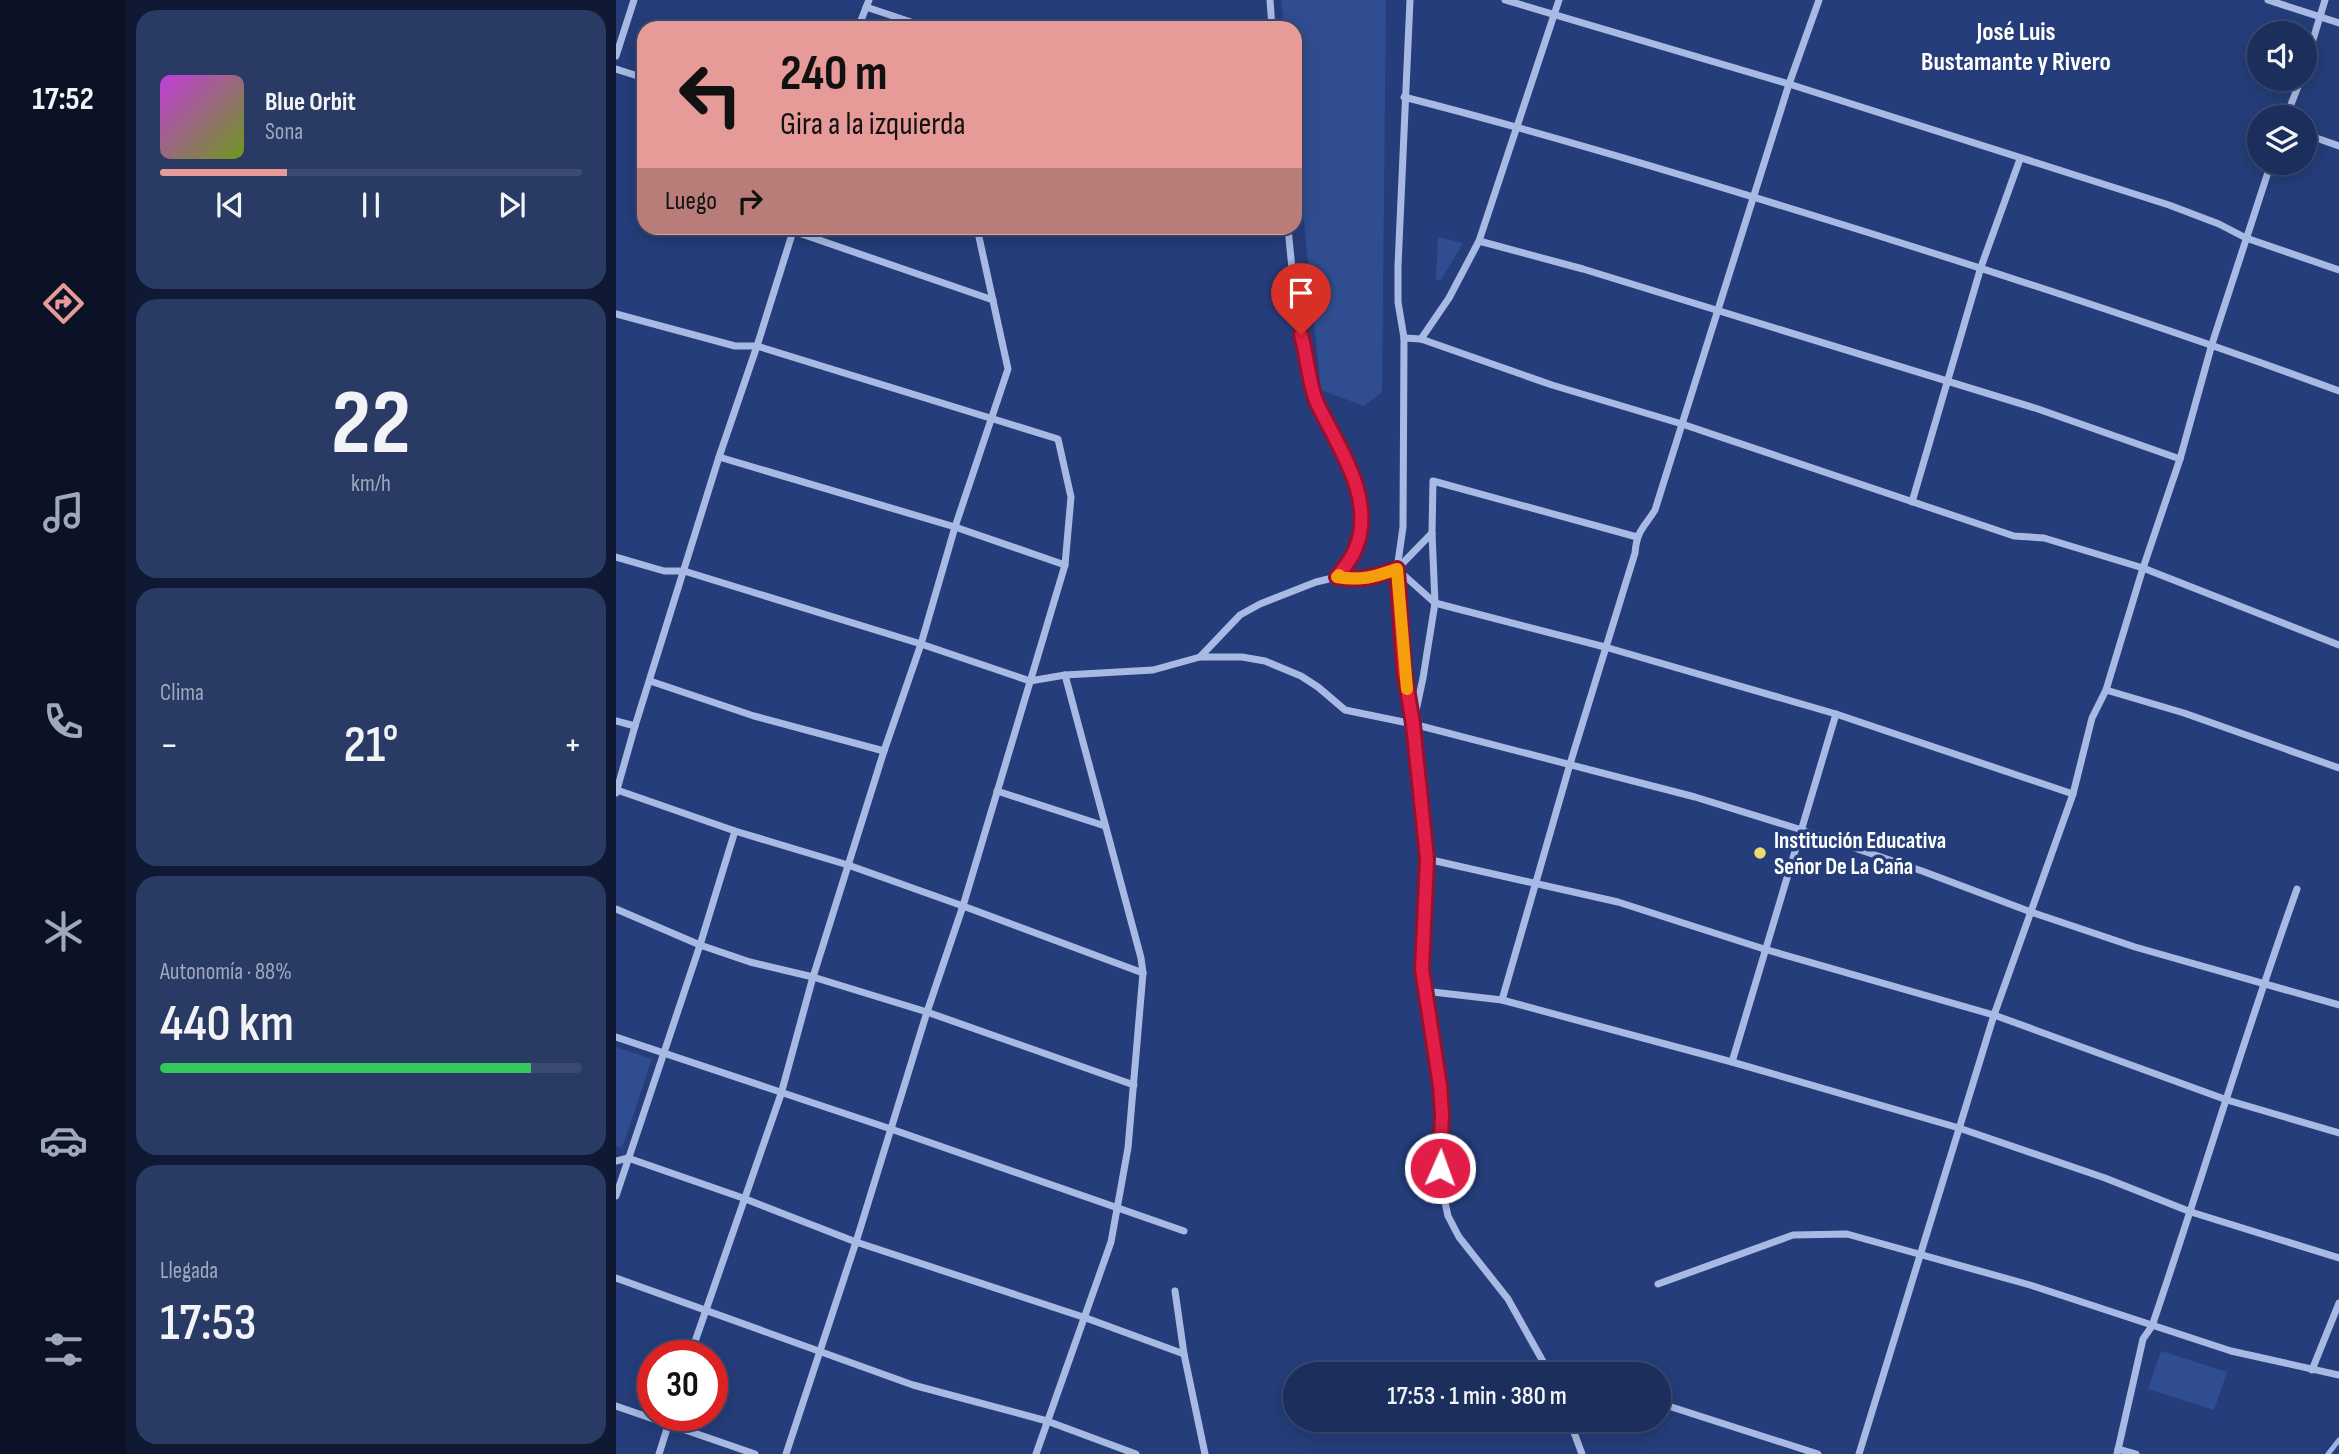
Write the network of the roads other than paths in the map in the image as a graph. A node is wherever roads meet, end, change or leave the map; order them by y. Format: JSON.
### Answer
{"nodes":[{"id":1,"x":634,"y":0,"type":"edge"},
{"id":2,"x":1270,"y":0,"type":"edge"},
{"id":3,"x":1410,"y":0,"type":"edge"},
{"id":4,"x":1505,"y":0,"type":"edge"},
{"id":5,"x":1559,"y":0,"type":"edge"},
{"id":6,"x":1819,"y":0,"type":"edge"},
{"id":7,"x":2268,"y":0,"type":"edge"},
{"id":8,"x":2325,"y":0,"type":"edge"},
{"id":9,"x":867,"y":4,"type":"edge"},
{"id":10,"x":1555,"y":13,"type":"junction"},
{"id":11,"x":2319,"y":17,"type":"junction"},
{"id":12,"x":861,"y":21,"type":"edge"},
{"id":13,"x":911,"y":21,"type":"edge"},
{"id":14,"x":1272,"y":21,"type":"edge"},
{"id":15,"x":2339,"y":23,"type":"edge"},
{"id":16,"x":2317,"y":24,"type":"edge"},
{"id":17,"x":616,"y":56,"type":"edge"},
{"id":18,"x":616,"y":69,"type":"edge"},
{"id":19,"x":637,"y":76,"type":"edge"},
{"id":20,"x":1789,"y":84,"type":"junction"},
{"id":21,"x":1404,"y":97,"type":"junction"},
{"id":22,"x":1517,"y":126,"type":"junction"},
{"id":23,"x":2317,"y":138,"type":"edge"},
{"id":24,"x":2339,"y":146,"type":"edge"},
{"id":25,"x":2020,"y":159,"type":"junction"},
{"id":26,"x":2266,"y":175,"type":"edge"},
{"id":27,"x":1755,"y":198,"type":"junction"},
{"id":28,"x":792,"y":235,"type":"edge"},
{"id":29,"x":811,"y":235,"type":"edge"},
{"id":30,"x":979,"y":235,"type":"edge"},
{"id":31,"x":1289,"y":235,"type":"edge"},
{"id":32,"x":2246,"y":238,"type":"junction"},
{"id":33,"x":1479,"y":241,"type":"junction"},
{"id":34,"x":1980,"y":267,"type":"junction"},
{"id":35,"x":2339,"y":270,"type":"edge"},
{"id":36,"x":993,"y":300,"type":"junction"},
{"id":37,"x":1717,"y":310,"type":"junction"},
{"id":38,"x":616,"y":314,"type":"edge"},
{"id":39,"x":1404,"y":338,"type":"junction"},
{"id":40,"x":1421,"y":339,"type":"junction"},
{"id":41,"x":2212,"y":344,"type":"junction"},
{"id":42,"x":757,"y":346,"type":"junction"},
{"id":43,"x":1948,"y":383,"type":"junction"},
{"id":44,"x":2339,"y":391,"type":"edge"},
{"id":45,"x":992,"y":419,"type":"junction"},
{"id":46,"x":1682,"y":424,"type":"junction"},
{"id":47,"x":719,"y":457,"type":"junction"},
{"id":48,"x":2180,"y":459,"type":"junction"},
{"id":49,"x":1912,"y":502,"type":"junction"},
{"id":50,"x":955,"y":527,"type":"junction"},
{"id":51,"x":1433,"y":533,"type":"junction"},
{"id":52,"x":1637,"y":537,"type":"junction"},
{"id":53,"x":616,"y":557,"type":"edge"},
{"id":54,"x":1065,"y":565,"type":"junction"},
{"id":55,"x":2143,"y":568,"type":"junction"},
{"id":56,"x":1397,"y":569,"type":"junction"},
{"id":57,"x":684,"y":571,"type":"junction"},
{"id":58,"x":1337,"y":577,"type":"junction"},
{"id":59,"x":1435,"y":603,"type":"junction"},
{"id":60,"x":921,"y":644,"type":"junction"},
{"id":61,"x":2339,"y":645,"type":"edge"},
{"id":62,"x":1605,"y":647,"type":"junction"},
{"id":63,"x":1199,"y":657,"type":"junction"},
{"id":64,"x":1065,"y":676,"type":"junction"},
{"id":65,"x":650,"y":681,"type":"junction"},
{"id":66,"x":1030,"y":681,"type":"junction"},
{"id":67,"x":2106,"y":690,"type":"junction"},
{"id":68,"x":1836,"y":714,"type":"junction"},
{"id":69,"x":616,"y":721,"type":"edge"},
{"id":70,"x":1413,"y":724,"type":"junction"},
{"id":71,"x":635,"y":726,"type":"junction"},
{"id":72,"x":884,"y":751,"type":"junction"},
{"id":73,"x":1570,"y":764,"type":"junction"},
{"id":74,"x":2339,"y":768,"type":"edge"},
{"id":75,"x":997,"y":791,"type":"junction"},
{"id":76,"x":616,"y":792,"type":"edge"},
{"id":77,"x":2073,"y":794,"type":"junction"},
{"id":78,"x":1105,"y":826,"type":"junction"},
{"id":79,"x":1802,"y":830,"type":"junction"},
{"id":80,"x":735,"y":831,"type":"junction"},
{"id":81,"x":1427,"y":859,"type":"junction"},
{"id":82,"x":848,"y":865,"type":"junction"},
{"id":83,"x":1534,"y":883,"type":"junction"},
{"id":84,"x":2297,"y":888,"type":"dead end"},
{"id":85,"x":963,"y":906,"type":"junction"},
{"id":86,"x":616,"y":908,"type":"edge"},
{"id":87,"x":2031,"y":912,"type":"junction"},
{"id":88,"x":700,"y":945,"type":"junction"},
{"id":89,"x":1764,"y":949,"type":"junction"},
{"id":90,"x":1143,"y":973,"type":"junction"},
{"id":91,"x":813,"y":977,"type":"junction"},
{"id":92,"x":2263,"y":982,"type":"junction"},
{"id":93,"x":1424,"y":991,"type":"junction"},
{"id":94,"x":1502,"y":1000,"type":"junction"},
{"id":95,"x":2339,"y":1004,"type":"edge"},
{"id":96,"x":927,"y":1012,"type":"junction"},
{"id":97,"x":1994,"y":1016,"type":"junction"},
{"id":98,"x":616,"y":1037,"type":"edge"},
{"id":99,"x":663,"y":1054,"type":"junction"},
{"id":100,"x":1732,"y":1062,"type":"junction"},
{"id":101,"x":1134,"y":1086,"type":"junction"},
{"id":102,"x":781,"y":1094,"type":"junction"},
{"id":103,"x":2227,"y":1100,"type":"junction"},
{"id":104,"x":1959,"y":1128,"type":"junction"},
{"id":105,"x":891,"y":1129,"type":"junction"},
{"id":106,"x":2339,"y":1133,"type":"edge"},
{"id":107,"x":628,"y":1158,"type":"junction"},
{"id":108,"x":616,"y":1161,"type":"edge"},
{"id":109,"x":616,"y":1196,"type":"edge"},
{"id":110,"x":743,"y":1198,"type":"junction"},
{"id":111,"x":1117,"y":1209,"type":"junction"},
{"id":112,"x":2191,"y":1212,"type":"junction"},
{"id":113,"x":1184,"y":1231,"type":"dead end"},
{"id":114,"x":856,"y":1242,"type":"junction"},
{"id":115,"x":1920,"y":1254,"type":"junction"},
{"id":116,"x":2339,"y":1258,"type":"edge"},
{"id":117,"x":616,"y":1278,"type":"edge"},
{"id":118,"x":1658,"y":1283,"type":"dead end"},
{"id":119,"x":1175,"y":1291,"type":"dead end"},
{"id":120,"x":2339,"y":1303,"type":"edge"},
{"id":121,"x":705,"y":1308,"type":"junction"},
{"id":122,"x":1086,"y":1318,"type":"junction"},
{"id":123,"x":2152,"y":1326,"type":"junction"},
{"id":124,"x":695,"y":1340,"type":"edge"},
{"id":125,"x":819,"y":1352,"type":"junction"},
{"id":126,"x":1184,"y":1354,"type":"junction"},
{"id":127,"x":1544,"y":1362,"type":"edge"},
{"id":128,"x":2312,"y":1370,"type":"junction"},
{"id":129,"x":2339,"y":1375,"type":"edge"},
{"id":130,"x":616,"y":1406,"type":"edge"},
{"id":131,"x":1671,"y":1407,"type":"edge"},
{"id":132,"x":637,"y":1412,"type":"edge"},
{"id":133,"x":1046,"y":1421,"type":"junction"},
{"id":134,"x":666,"y":1431,"type":"edge"},
{"id":135,"x":697,"y":1431,"type":"edge"},
{"id":136,"x":1574,"y":1432,"type":"edge"},
{"id":137,"x":2118,"y":1451,"type":"edge"},
{"id":138,"x":659,"y":1454,"type":"edge"},
{"id":139,"x":755,"y":1454,"type":"edge"},
{"id":140,"x":786,"y":1454,"type":"edge"},
{"id":141,"x":1036,"y":1454,"type":"edge"},
{"id":142,"x":1136,"y":1454,"type":"edge"},
{"id":143,"x":1205,"y":1454,"type":"edge"},
{"id":144,"x":1582,"y":1454,"type":"edge"},
{"id":145,"x":1818,"y":1454,"type":"edge"},
{"id":146,"x":1859,"y":1454,"type":"edge"},
{"id":147,"x":2136,"y":1454,"type":"edge"}],
"edges":[{"from":1,"to":17,"type":"street"},
{"from":2,"to":14,"type":"street"},
{"from":3,"to":21,"type":"street"},
{"from":4,"to":10,"type":"street"},
{"from":5,"to":10,"type":"street"},
{"from":6,"to":20,"type":"street"},
{"from":7,"to":11,"type":"street"},
{"from":8,"to":11,"type":"street"},
{"from":9,"to":12,"type":"street"},
{"from":9,"to":13,"type":"street"},
{"from":10,"to":20,"type":"street"},
{"from":10,"to":22,"type":"street"},
{"from":11,"to":15,"type":"street"},
{"from":11,"to":16,"type":"street"},
{"from":18,"to":19,"type":"street"},
{"from":20,"to":25,"type":"street"},
{"from":20,"to":27,"type":"street"},
{"from":21,"to":22,"type":"street"},
{"from":21,"to":39,"type":"street"},
{"from":22,"to":27,"type":"street"},
{"from":22,"to":33,"type":"street"},
{"from":23,"to":24,"type":"street"},
{"from":25,"to":32,"type":"street"},
{"from":25,"to":34,"type":"street"},
{"from":26,"to":32,"type":"street"},
{"from":27,"to":34,"type":"street"},
{"from":27,"to":37,"type":"street"},
{"from":28,"to":42,"type":"street"},
{"from":29,"to":36,"type":"street"},
{"from":30,"to":36,"type":"street"},
{"from":31,"to":58,"type":"street"},
{"from":32,"to":35,"type":"street"},
{"from":32,"to":41,"type":"street"},
{"from":33,"to":37,"type":"street"},
{"from":33,"to":40,"type":"street"},
{"from":34,"to":41,"type":"street"},
{"from":34,"to":43,"type":"street"},
{"from":36,"to":45,"type":"street"},
{"from":37,"to":43,"type":"street"},
{"from":37,"to":46,"type":"street"},
{"from":38,"to":42,"type":"street"},
{"from":39,"to":40,"type":"street"},
{"from":39,"to":56,"type":"street"},
{"from":40,"to":46,"type":"street"},
{"from":41,"to":44,"type":"street"},
{"from":41,"to":48,"type":"street"},
{"from":42,"to":45,"type":"street"},
{"from":42,"to":47,"type":"street"},
{"from":43,"to":48,"type":"street"},
{"from":43,"to":49,"type":"street"},
{"from":45,"to":50,"type":"street"},
{"from":45,"to":54,"type":"street"},
{"from":46,"to":49,"type":"street"},
{"from":46,"to":52,"type":"street"},
{"from":47,"to":50,"type":"street"},
{"from":47,"to":57,"type":"street"},
{"from":48,"to":55,"type":"street"},
{"from":49,"to":55,"type":"street"},
{"from":50,"to":54,"type":"street"},
{"from":50,"to":60,"type":"street"},
{"from":51,"to":52,"type":"street"},
{"from":51,"to":56,"type":"street"},
{"from":51,"to":59,"type":"street"},
{"from":52,"to":62,"type":"street"},
{"from":53,"to":57,"type":"street"},
{"from":54,"to":66,"type":"street"},
{"from":55,"to":61,"type":"street"},
{"from":55,"to":67,"type":"street"},
{"from":56,"to":58,"type":"street"},
{"from":56,"to":59,"type":"street"},
{"from":56,"to":70,"type":"street"},
{"from":57,"to":60,"type":"street"},
{"from":57,"to":65,"type":"street"},
{"from":58,"to":63,"type":"street"},
{"from":59,"to":62,"type":"street"},
{"from":59,"to":70,"type":"street"},
{"from":60,"to":66,"type":"street"},
{"from":60,"to":72,"type":"street"},
{"from":62,"to":68,"type":"street"},
{"from":62,"to":73,"type":"street"},
{"from":63,"to":64,"type":"street"},
{"from":63,"to":70,"type":"street"},
{"from":64,"to":66,"type":"street"},
{"from":64,"to":78,"type":"street"},
{"from":65,"to":71,"type":"street"},
{"from":65,"to":72,"type":"street"},
{"from":66,"to":75,"type":"street"},
{"from":67,"to":74,"type":"street"},
{"from":67,"to":77,"type":"street"},
{"from":68,"to":77,"type":"street"},
{"from":68,"to":79,"type":"street"},
{"from":69,"to":71,"type":"street"},
{"from":70,"to":73,"type":"street"},
{"from":70,"to":81,"type":"street"},
{"from":71,"to":76,"type":"street"},
{"from":72,"to":82,"type":"street"},
{"from":73,"to":79,"type":"street"},
{"from":73,"to":83,"type":"street"},
{"from":75,"to":78,"type":"street"},
{"from":75,"to":85,"type":"street"},
{"from":76,"to":80,"type":"street"},
{"from":77,"to":87,"type":"street"},
{"from":78,"to":90,"type":"street"},
{"from":79,"to":87,"type":"street"},
{"from":79,"to":89,"type":"street"},
{"from":80,"to":82,"type":"street"},
{"from":80,"to":88,"type":"street"},
{"from":81,"to":83,"type":"street"},
{"from":81,"to":93,"type":"street"},
{"from":82,"to":85,"type":"street"},
{"from":82,"to":91,"type":"street"},
{"from":83,"to":89,"type":"street"},
{"from":83,"to":94,"type":"street"},
{"from":84,"to":92,"type":"street"},
{"from":85,"to":90,"type":"street"},
{"from":85,"to":96,"type":"street"},
{"from":86,"to":88,"type":"street"},
{"from":87,"to":92,"type":"street"},
{"from":87,"to":97,"type":"street"},
{"from":88,"to":91,"type":"street"},
{"from":88,"to":99,"type":"street"},
{"from":89,"to":97,"type":"street"},
{"from":89,"to":100,"type":"street"},
{"from":90,"to":101,"type":"street"},
{"from":91,"to":96,"type":"street"},
{"from":91,"to":102,"type":"street"},
{"from":92,"to":95,"type":"street"},
{"from":92,"to":103,"type":"street"},
{"from":93,"to":94,"type":"street"},
{"from":93,"to":127,"type":"street"},
{"from":94,"to":100,"type":"street"},
{"from":96,"to":101,"type":"street"},
{"from":96,"to":105,"type":"street"},
{"from":97,"to":103,"type":"street"},
{"from":97,"to":104,"type":"street"},
{"from":98,"to":99,"type":"street"},
{"from":99,"to":102,"type":"street"},
{"from":99,"to":107,"type":"street"},
{"from":100,"to":104,"type":"street"},
{"from":101,"to":111,"type":"street"},
{"from":102,"to":105,"type":"street"},
{"from":102,"to":110,"type":"street"},
{"from":103,"to":106,"type":"street"},
{"from":103,"to":112,"type":"street"},
{"from":104,"to":112,"type":"street"},
{"from":104,"to":115,"type":"street"},
{"from":105,"to":111,"type":"street"},
{"from":105,"to":114,"type":"street"},
{"from":107,"to":108,"type":"street"},
{"from":107,"to":109,"type":"street"},
{"from":107,"to":110,"type":"street"},
{"from":110,"to":114,"type":"street"},
{"from":110,"to":121,"type":"street"},
{"from":111,"to":113,"type":"street"},
{"from":111,"to":122,"type":"street"},
{"from":112,"to":116,"type":"street"},
{"from":112,"to":123,"type":"street"},
{"from":114,"to":122,"type":"street"},
{"from":114,"to":125,"type":"street"},
{"from":115,"to":118,"type":"street"},
{"from":115,"to":123,"type":"street"},
{"from":115,"to":146,"type":"street"},
{"from":117,"to":121,"type":"street"},
{"from":119,"to":126,"type":"street"},
{"from":120,"to":128,"type":"street"},
{"from":121,"to":124,"type":"street"},
{"from":121,"to":125,"type":"street"},
{"from":122,"to":126,"type":"street"},
{"from":122,"to":133,"type":"street"},
{"from":123,"to":128,"type":"street"},
{"from":123,"to":137,"type":"street"},
{"from":125,"to":133,"type":"street"},
{"from":125,"to":140,"type":"street"},
{"from":126,"to":143,"type":"street"},
{"from":128,"to":129,"type":"street"},
{"from":130,"to":132,"type":"street"},
{"from":131,"to":145,"type":"street"},
{"from":133,"to":141,"type":"street"},
{"from":133,"to":142,"type":"street"},
{"from":134,"to":138,"type":"street"},
{"from":135,"to":139,"type":"street"},
{"from":136,"to":144,"type":"street"},
{"from":137,"to":147,"type":"street"}]}
